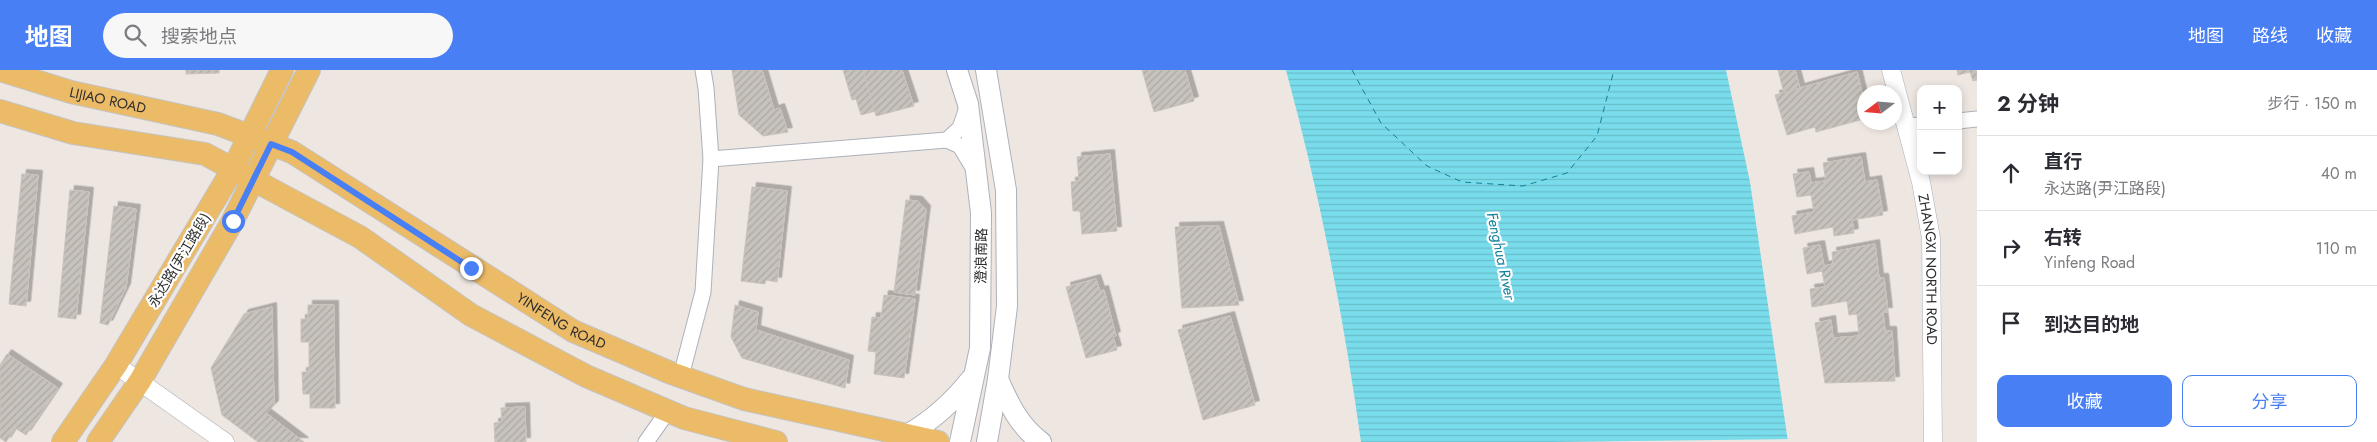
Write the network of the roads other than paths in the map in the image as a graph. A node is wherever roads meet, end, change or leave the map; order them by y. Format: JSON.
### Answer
{"nodes":[{"id":1,"x":0,"y":70,"type":"edge"},
{"id":2,"x":282,"y":70,"type":"edge"},
{"id":3,"x":309,"y":70,"type":"edge"},
{"id":4,"x":702,"y":70,"type":"edge"},
{"id":5,"x":957,"y":70,"type":"edge"},
{"id":6,"x":986,"y":70,"type":"edge"},
{"id":7,"x":1891,"y":70,"type":"edge"},
{"id":8,"x":968,"y":104,"type":"junction"},
{"id":9,"x":0,"y":111,"type":"edge"},
{"id":10,"x":1977,"y":119,"type":"edge"},
{"id":11,"x":1962,"y":121,"type":"edge"},
{"id":12,"x":218,"y":124,"type":"joint"},
{"id":13,"x":1914,"y":126,"type":"edge"},
{"id":14,"x":249,"y":136,"type":"junction"},
{"id":15,"x":947,"y":140,"type":"junction"},
{"id":16,"x":271,"y":144,"type":"junction"},
{"id":17,"x":710,"y":159,"type":"junction"},
{"id":18,"x":233,"y":169,"type":"junction"},
{"id":19,"x":976,"y":173,"type":"junction"},
{"id":20,"x":254,"y":180,"type":"junction"},
{"id":21,"x":116,"y":365,"type":"junction"},
{"id":22,"x":681,"y":376,"type":"junction"},
{"id":23,"x":974,"y":376,"type":"junction"},
{"id":24,"x":998,"y":380,"type":"junction"},
{"id":25,"x":140,"y":381,"type":"junction"},
{"id":26,"x":668,"y":411,"type":"junction"},
{"id":27,"x":906,"y":435,"type":"junction"},
{"id":28,"x":63,"y":442,"type":"edge"},
{"id":29,"x":98,"y":442,"type":"edge"},
{"id":30,"x":225,"y":442,"type":"edge"},
{"id":31,"x":646,"y":442,"type":"edge"},
{"id":32,"x":776,"y":442,"type":"edge"},
{"id":33,"x":938,"y":442,"type":"edge"},
{"id":34,"x":960,"y":442,"type":"edge"},
{"id":35,"x":986,"y":442,"type":"edge"},
{"id":36,"x":1041,"y":442,"type":"edge"},
{"id":37,"x":1933,"y":442,"type":"edge"}],
"edges":[{"from":1,"to":12,"type":"main road","name":"LIJIAO ROAD"},
{"from":2,"to":14,"type":"main road","name":"永达路(尹江路段)"},
{"from":3,"to":16,"type":"main road","name":"永达路(尹江路段)"},
{"from":4,"to":17,"type":"street"},
{"from":5,"to":8,"type":"main road","name":"澄浪南路"},
{"from":6,"to":24,"type":"main road","name":"澄浪南路"},
{"from":7,"to":13,"type":"street","name":"ZHANGXI NORTH ROAD"},
{"from":8,"to":15,"type":"street"},
{"from":8,"to":19,"type":"main road","name":"澄浪南路"},
{"from":9,"to":18,"type":"main road"},
{"from":10,"to":11,"type":"street"},
{"from":12,"to":14,"type":"main road","name":"YINFENG ROAD"},
{"from":13,"to":37,"type":"street","name":"ZHANGXI NORTH ROAD"},
{"from":14,"to":16,"type":"main road","name":"YINFENG ROAD"},
{"from":14,"to":18,"type":"main road","name":"永达路(尹江路段)"},
{"from":15,"to":17,"type":"street"},
{"from":15,"to":19,"type":"street"},
{"from":16,"to":20,"type":"main road","name":"永达路(尹江路段)"},
{"from":16,"to":22,"type":"main road","name":"YINFENG ROAD"},
{"from":17,"to":22,"type":"street"},
{"from":18,"to":20,"type":"main road"},
{"from":18,"to":21,"type":"main road","name":"永达路(尹江路段)"},
{"from":19,"to":23,"type":"main road","name":"澄浪南路"},
{"from":20,"to":25,"type":"main road","name":"永达路(尹江路段)"},
{"from":20,"to":26,"type":"main road"},
{"from":21,"to":25,"type":"street"},
{"from":21,"to":28,"type":"main road","name":"永达路(尹江路段)"},
{"from":22,"to":27,"type":"main road","name":"YINFENG ROAD"},
{"from":23,"to":27,"type":"main road"},
{"from":23,"to":34,"type":"main road","name":"澄浪南路"},
{"from":24,"to":35,"type":"main road","name":"澄浪南路"},
{"from":24,"to":36,"type":"main road"},
{"from":25,"to":29,"type":"main road","name":"永达路(尹江路段)"},
{"from":25,"to":30,"type":"street"},
{"from":26,"to":31,"type":"street"},
{"from":26,"to":32,"type":"main road"},
{"from":27,"to":33,"type":"main road","name":"YINFENG ROAD"}]}
